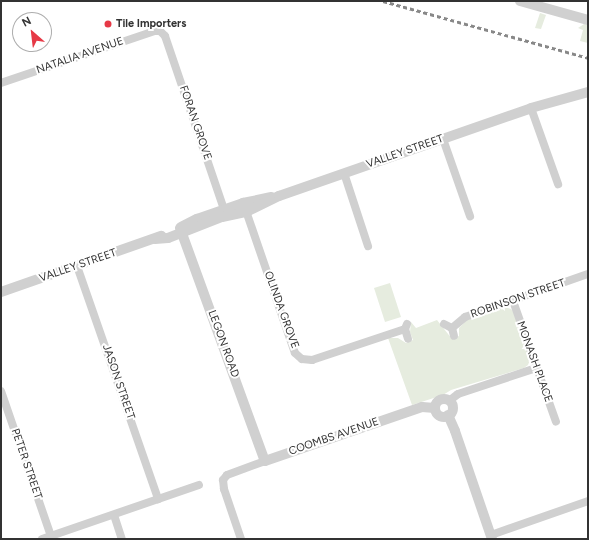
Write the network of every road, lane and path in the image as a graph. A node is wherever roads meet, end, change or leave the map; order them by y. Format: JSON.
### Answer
{"nodes":[{"id":1,"x":520,"y":1,"type":"edge"},
{"id":2,"x":587,"y":20,"type":"edge"},
{"id":3,"x":160,"y":31,"type":"joint"},
{"id":4,"x":1,"y":83,"type":"edge"},
{"id":5,"x":587,"y":90,"type":"edge"},
{"id":6,"x":531,"y":108,"type":"junction"},
{"id":7,"x":443,"y":139,"type":"junction"},
{"id":8,"x":344,"y":173,"type":"junction"},
{"id":9,"x":558,"y":184,"type":"dead end"},
{"id":10,"x":245,"y":208,"type":"junction"},
{"id":11,"x":226,"y":213,"type":"junction"},
{"id":12,"x":470,"y":216,"type":"dead end"},
{"id":13,"x":181,"y":230,"type":"junction"},
{"id":14,"x":368,"y":246,"type":"dead end"},
{"id":15,"x":77,"y":266,"type":"junction"},
{"id":16,"x":588,"y":274,"type":"edge"},
{"id":17,"x":1,"y":292,"type":"edge"},
{"id":18,"x":513,"y":301,"type":"junction"},
{"id":19,"x":450,"y":329,"type":"dead end"},
{"id":20,"x":408,"y":339,"type":"dead end"},
{"id":21,"x":536,"y":368,"type":"junction"},
{"id":22,"x":1,"y":392,"type":"edge"},
{"id":23,"x":449,"y":401,"type":"junction"},
{"id":24,"x":435,"y":408,"type":"junction"},
{"id":25,"x":448,"y":415,"type":"junction"},
{"id":26,"x":556,"y":422,"type":"dead end"},
{"id":27,"x":265,"y":461,"type":"junction"},
{"id":28,"x":198,"y":485,"type":"dead end"},
{"id":29,"x":158,"y":499,"type":"junction"},
{"id":30,"x":588,"y":501,"type":"edge"},
{"id":31,"x":114,"y":515,"type":"junction"},
{"id":32,"x":51,"y":536,"type":"junction"},
{"id":33,"x":491,"y":537,"type":"edge"},
{"id":34,"x":42,"y":539,"type":"edge"},
{"id":35,"x":122,"y":539,"type":"edge"},
{"id":36,"x":241,"y":539,"type":"edge"}],
"edges":[{"from":1,"to":2,"type":"street"},
{"from":3,"to":4,"type":"street","name":"NATALIA AVENUE"},
{"from":3,"to":11,"type":"street","name":"FORAN GROVE"},
{"from":5,"to":6,"type":"street","name":"VALLEY STREET"},
{"from":6,"to":7,"type":"street","name":"VALLEY STREET"},
{"from":6,"to":9,"type":"street"},
{"from":7,"to":8,"type":"street","name":"VALLEY STREET"},
{"from":7,"to":12,"type":"street"},
{"from":8,"to":10,"type":"street","name":"VALLEY STREET"},
{"from":8,"to":14,"type":"street"},
{"from":10,"to":11,"type":"street","name":"VALLEY STREET"},
{"from":10,"to":20,"type":"street","name":"OLINDA GROVE"},
{"from":11,"to":13,"type":"street","name":"VALLEY STREET"},
{"from":13,"to":15,"type":"street","name":"VALLEY STREET"},
{"from":13,"to":27,"type":"street","name":"LEGON ROAD"},
{"from":15,"to":17,"type":"street","name":"VALLEY STREET"},
{"from":15,"to":29,"type":"street","name":"JASON STREET"},
{"from":16,"to":18,"type":"street","name":"ROBINSON STREET"},
{"from":18,"to":19,"type":"street","name":"ROBINSON STREET"},
{"from":18,"to":21,"type":"street","name":"MONASH PLACE"},
{"from":21,"to":23,"type":"street"},
{"from":21,"to":26,"type":"street","name":"MONASH PLACE"},
{"from":22,"to":32,"type":"street","name":"PETER STREET"},
{"from":23,"to":24,"type":"street"},
{"from":23,"to":25,"type":"street"},
{"from":24,"to":25,"type":"street"},
{"from":24,"to":27,"type":"street","name":"COOMBS AVENUE"},
{"from":25,"to":33,"type":"street"},
{"from":27,"to":36,"type":"street","name":"COOMBS AVENUE"},
{"from":28,"to":29,"type":"street"},
{"from":29,"to":31,"type":"street"},
{"from":30,"to":33,"type":"street"},
{"from":31,"to":32,"type":"street"},
{"from":31,"to":35,"type":"street"},
{"from":32,"to":34,"type":"street"}]}
